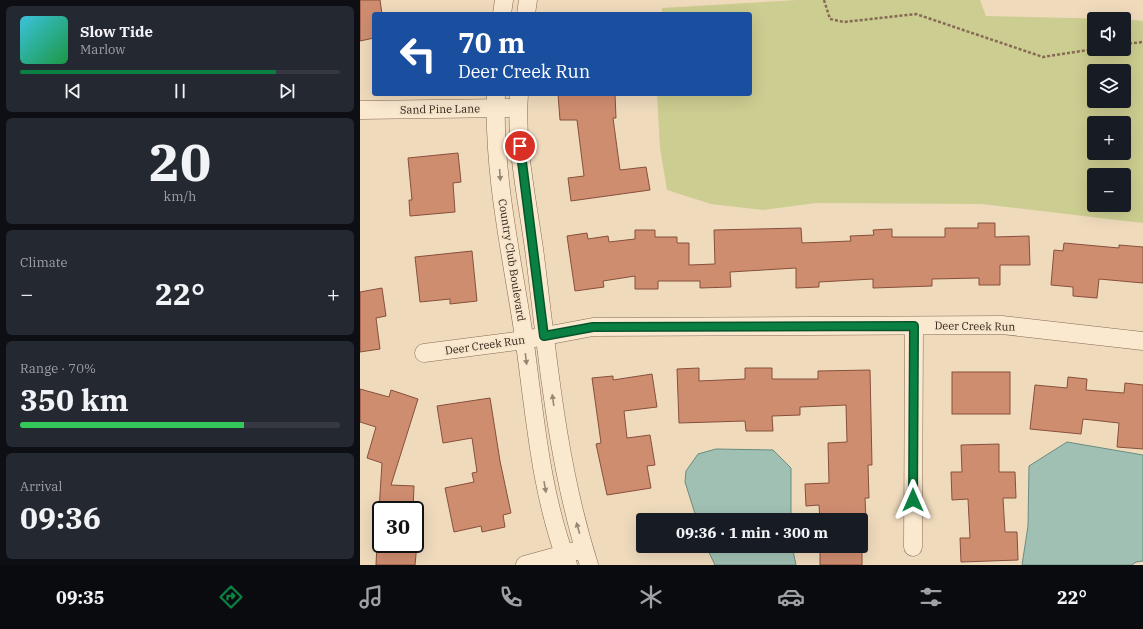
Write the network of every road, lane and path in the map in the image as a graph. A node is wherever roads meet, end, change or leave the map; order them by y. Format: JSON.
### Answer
{"nodes":[{"id":1,"x":504,"y":0,"type":"edge"},
{"id":2,"x":528,"y":0,"type":"edge"},
{"id":3,"x":824,"y":0,"type":"edge"},
{"id":4,"x":502,"y":12,"type":"edge"},
{"id":5,"x":526,"y":12,"type":"edge"},
{"id":6,"x":1143,"y":42,"type":"edge"},
{"id":7,"x":1131,"y":43,"type":"edge"},
{"id":8,"x":1087,"y":50,"type":"edge"},
{"id":9,"x":496,"y":101,"type":"edge"},
{"id":10,"x":518,"y":101,"type":"edge"},
{"id":11,"x":361,"y":110,"type":"dead end"},
{"id":12,"x":914,"y":326,"type":"junction"},
{"id":13,"x":544,"y":336,"type":"junction"},
{"id":14,"x":524,"y":340,"type":"junction"},
{"id":15,"x":1143,"y":341,"type":"edge"},
{"id":16,"x":424,"y":353,"type":"dead end"},
{"id":17,"x":913,"y":547,"type":"dead end"},
{"id":18,"x":587,"y":557,"type":"edge"},
{"id":19,"x":566,"y":559,"type":"edge"},
{"id":20,"x":525,"y":565,"type":"edge"}],
"edges":[{"from":1,"to":4,"type":"street"},
{"from":2,"to":5,"type":"street"},
{"from":3,"to":8,"type":"path"},
{"from":6,"to":7,"type":"path"},
{"from":9,"to":10,"type":"street","name":"Sand Pine Lane"},
{"from":9,"to":11,"type":"street","name":"Sand Pine Lane"},
{"from":9,"to":14,"type":"street","name":"Country Club Boulevard","one_way":true},
{"from":10,"to":13,"type":"street","name":"Country Club Boulevard"},
{"from":12,"to":13,"type":"street","name":"Deer Creek Run"},
{"from":12,"to":15,"type":"street","name":"Deer Creek Run"},
{"from":12,"to":17,"type":"street"},
{"from":13,"to":14,"type":"street","name":"Deer Creek Run"},
{"from":18,"to":13,"type":"street","name":"Country Club Boulevard","one_way":true},
{"from":14,"to":16,"type":"street","name":"Deer Creek Run"},
{"from":14,"to":19,"type":"street","name":"Country Club Boulevard","one_way":true},
{"from":18,"to":19,"type":"street"},
{"from":19,"to":20,"type":"street"}]}
